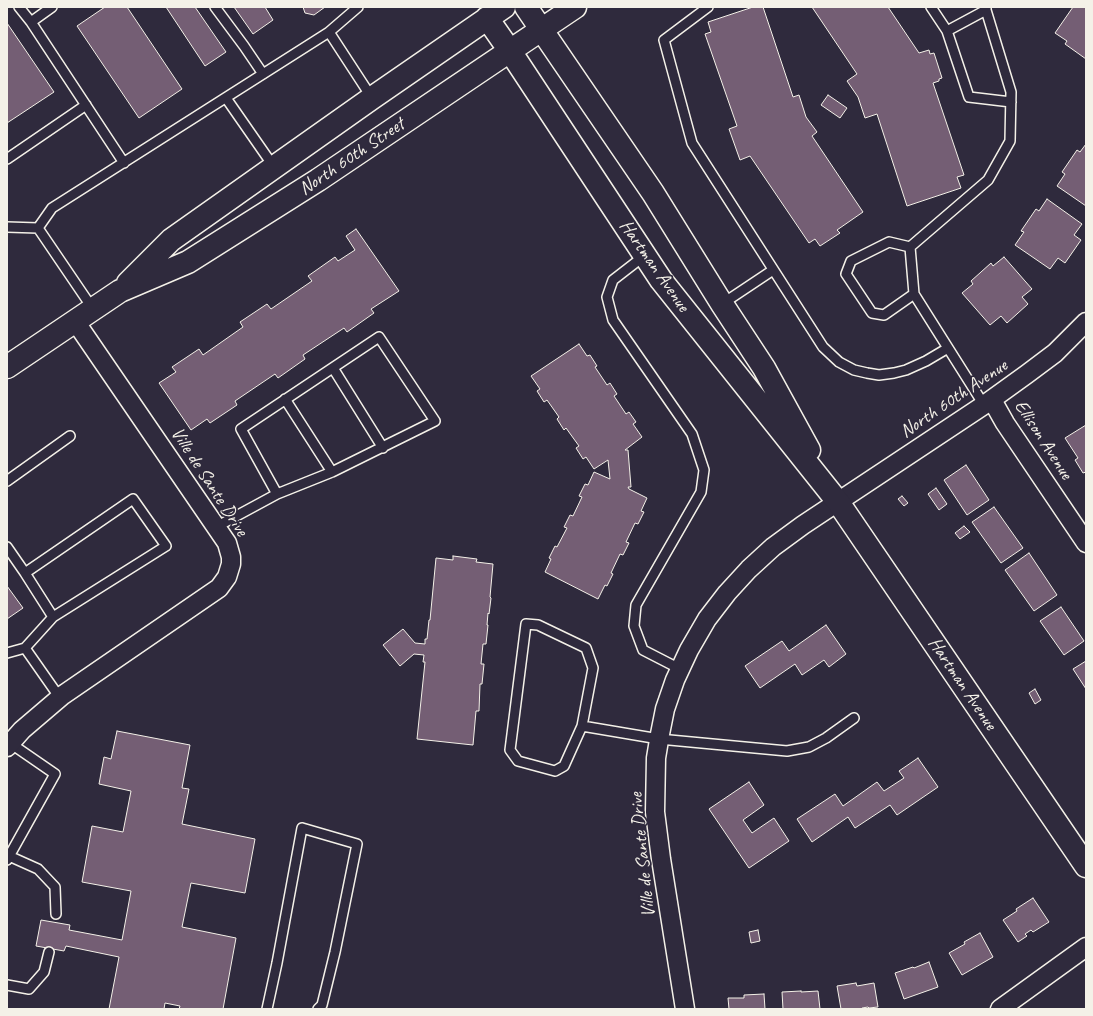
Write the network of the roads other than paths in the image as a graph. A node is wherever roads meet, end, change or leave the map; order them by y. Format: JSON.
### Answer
{"nodes":[{"id":1,"x":19,"y":7,"type":"edge"},
{"id":2,"x":52,"y":7,"type":"edge"},
{"id":3,"x":215,"y":7,"type":"edge"},
{"id":4,"x":358,"y":7,"type":"edge"},
{"id":5,"x":526,"y":7,"type":"edge"},
{"id":6,"x":575,"y":7,"type":"edge"},
{"id":7,"x":708,"y":7,"type":"edge"},
{"id":8,"x":931,"y":7,"type":"edge"},
{"id":9,"x":986,"y":9,"type":"edge"},
{"id":10,"x":496,"y":13,"type":"edge"},
{"id":11,"x":31,"y":22,"type":"junction"},
{"id":12,"x":542,"y":30,"type":"junction"},
{"id":13,"x":947,"y":31,"type":"junction"},
{"id":14,"x":328,"y":32,"type":"junction"},
{"id":15,"x":510,"y":51,"type":"junction"},
{"id":16,"x":263,"y":74,"type":"junction"},
{"id":17,"x":226,"y":98,"type":"junction"},
{"id":18,"x":372,"y":98,"type":"junction"},
{"id":19,"x":1011,"y":102,"type":"junction"},
{"id":20,"x":86,"y":105,"type":"junction"},
{"id":21,"x":7,"y":159,"type":"edge"},
{"id":22,"x":124,"y":163,"type":"junction"},
{"id":23,"x":274,"y":167,"type":"junction"},
{"id":24,"x":7,"y":227,"type":"edge"},
{"id":25,"x":38,"y":228,"type":"junction"},
{"id":26,"x":910,"y":247,"type":"junction"},
{"id":27,"x":644,"y":256,"type":"junction"},
{"id":28,"x":773,"y":270,"type":"junction"},
{"id":29,"x":120,"y":291,"type":"junction"},
{"id":30,"x":914,"y":294,"type":"junction"},
{"id":31,"x":722,"y":304,"type":"junction"},
{"id":32,"x":93,"y":309,"type":"junction"},
{"id":33,"x":75,"y":321,"type":"junction"},
{"id":34,"x":1086,"y":322,"type":"edge"},
{"id":35,"x":948,"y":348,"type":"junction"},
{"id":36,"x":7,"y":367,"type":"edge"},
{"id":37,"x":333,"y":368,"type":"junction"},
{"id":38,"x":285,"y":399,"type":"junction"},
{"id":39,"x":988,"y":402,"type":"junction"},
{"id":40,"x":70,"y":436,"type":"dead end"},
{"id":41,"x":383,"y":448,"type":"junction"},
{"id":42,"x":332,"y":472,"type":"junction"},
{"id":43,"x":7,"y":480,"type":"edge"},
{"id":44,"x":277,"y":494,"type":"junction"},
{"id":45,"x":838,"y":502,"type":"junction"},
{"id":46,"x":216,"y":527,"type":"junction"},
{"id":47,"x":1086,"y":543,"type":"edge"},
{"id":48,"x":7,"y":548,"type":"edge"},
{"id":49,"x":25,"y":573,"type":"junction"},
{"id":50,"x":53,"y":617,"type":"junction"},
{"id":51,"x":25,"y":648,"type":"junction"},
{"id":52,"x":7,"y":653,"type":"edge"},
{"id":53,"x":680,"y":669,"type":"junction"},
{"id":54,"x":60,"y":698,"type":"junction"},
{"id":55,"x":854,"y":718,"type":"dead end"},
{"id":56,"x":582,"y":726,"type":"junction"},
{"id":57,"x":659,"y":739,"type":"junction"},
{"id":58,"x":9,"y":745,"type":"edge"},
{"id":59,"x":8,"y":858,"type":"edge"},
{"id":60,"x":1086,"y":866,"type":"edge"},
{"id":61,"x":56,"y":914,"type":"dead end"},
{"id":62,"x":1086,"y":947,"type":"edge"},
{"id":63,"x":49,"y":952,"type":"dead end"},
{"id":64,"x":7,"y":985,"type":"edge"},
{"id":65,"x":267,"y":1009,"type":"edge"},
{"id":66,"x":318,"y":1009,"type":"edge"},
{"id":67,"x":685,"y":1009,"type":"edge"},
{"id":68,"x":1000,"y":1009,"type":"edge"}],
"edges":[{"from":1,"to":11,"type":"lane"},
{"from":2,"to":11,"type":"lane"},
{"from":3,"to":16,"type":"lane"},
{"from":4,"to":14,"type":"lane"},
{"from":5,"to":12,"type":"main road","name":"Hartman Avenue"},
{"from":6,"to":12,"type":"main road","name":"North 60th Street"},
{"from":7,"to":28,"type":"lane"},
{"from":8,"to":13,"type":"lane"},
{"from":9,"to":13,"type":"lane"},
{"from":9,"to":19,"type":"lane"},
{"from":10,"to":15,"type":"main road","name":"Hartman Avenue"},
{"from":10,"to":18,"type":"main road","name":"North 60th Street"},
{"from":11,"to":20,"type":"lane"},
{"from":12,"to":15,"type":"main road","name":"North 60th Street"},
{"from":12,"to":31,"type":"main road","name":"Hartman Avenue"},
{"from":13,"to":19,"type":"lane"},
{"from":14,"to":16,"type":"lane"},
{"from":14,"to":18,"type":"lane"},
{"from":15,"to":27,"type":"main road","name":"Hartman Avenue"},
{"from":15,"to":29,"type":"main road","name":"North 60th Street"},
{"from":16,"to":17,"type":"lane"},
{"from":17,"to":22,"type":"lane"},
{"from":17,"to":23,"type":"lane"},
{"from":18,"to":23,"type":"main road","name":"North 60th Street"},
{"from":19,"to":26,"type":"lane"},
{"from":20,"to":21,"type":"lane"},
{"from":20,"to":22,"type":"lane"},
{"from":22,"to":25,"type":"lane"},
{"from":23,"to":29,"type":"main road","name":"North 60th Street"},
{"from":24,"to":25,"type":"lane"},
{"from":25,"to":32,"type":"lane"},
{"from":26,"to":30,"type":"lane"},
{"from":26,"to":30,"type":"lane"},
{"from":27,"to":45,"type":"main road","name":"Hartman Avenue"},
{"from":27,"to":53,"type":"lane"},
{"from":28,"to":31,"type":"lane"},
{"from":28,"to":35,"type":"lane"},
{"from":29,"to":32,"type":"main road","name":"North 60th Street"},
{"from":30,"to":35,"type":"lane"},
{"from":31,"to":45,"type":"main road","name":"Hartman Avenue"},
{"from":32,"to":33,"type":"main road","name":"North 60th Street"},
{"from":33,"to":36,"type":"main road","name":"North 60th Street"},
{"from":33,"to":46,"type":"street","name":"Ville de Sante Drive"},
{"from":34,"to":39,"type":"street","name":"North 60th Avenue"},
{"from":35,"to":39,"type":"lane"},
{"from":37,"to":38,"type":"lane"},
{"from":37,"to":41,"type":"lane"},
{"from":37,"to":41,"type":"lane"},
{"from":38,"to":42,"type":"lane"},
{"from":38,"to":44,"type":"lane"},
{"from":39,"to":45,"type":"street","name":"North 60th Avenue"},
{"from":39,"to":47,"type":"street","name":"Ellison Avenue"},
{"from":40,"to":43,"type":"lane"},
{"from":41,"to":42,"type":"lane"},
{"from":42,"to":44,"type":"lane"},
{"from":44,"to":46,"type":"lane"},
{"from":45,"to":53,"type":"street","name":"Ville de Sante Drive"},
{"from":45,"to":60,"type":"main road","name":"Hartman Avenue"},
{"from":46,"to":54,"type":"street","name":"Ville de Sante Drive"},
{"from":48,"to":49,"type":"lane"},
{"from":49,"to":50,"type":"lane"},
{"from":49,"to":50,"type":"lane"},
{"from":50,"to":51,"type":"lane"},
{"from":51,"to":52,"type":"lane"},
{"from":51,"to":54,"type":"lane"},
{"from":53,"to":57,"type":"street","name":"Ville de Sante Drive"},
{"from":54,"to":58,"type":"street","name":"Ville de Sante Drive"},
{"from":55,"to":57,"type":"lane"},
{"from":56,"to":56,"type":"lane"},
{"from":56,"to":57,"type":"lane"},
{"from":57,"to":67,"type":"street","name":"Ville de Sante Drive"},
{"from":58,"to":59,"type":"lane"},
{"from":59,"to":61,"type":"lane"},
{"from":62,"to":68,"type":"street"},
{"from":63,"to":64,"type":"lane"},
{"from":65,"to":66,"type":"lane"}]}
